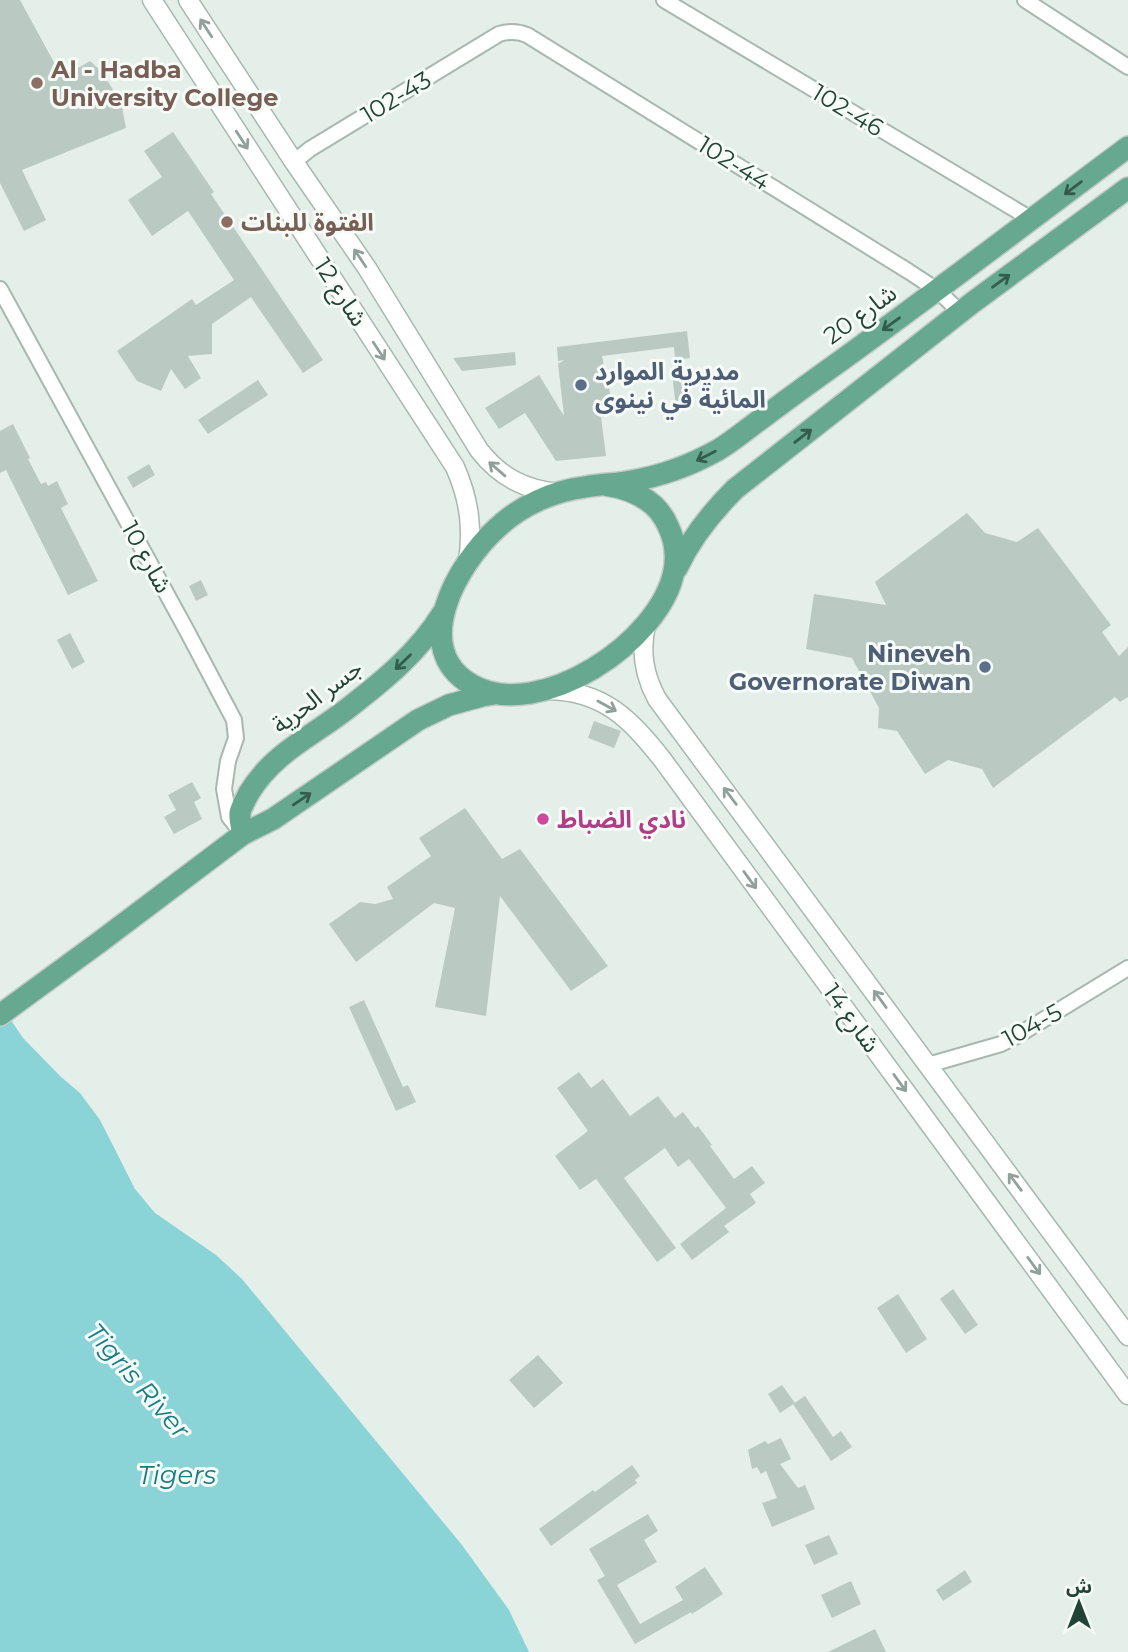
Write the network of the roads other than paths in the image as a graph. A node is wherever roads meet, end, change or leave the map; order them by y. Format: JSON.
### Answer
{"nodes":[{"id":1,"x":152,"y":0,"type":"edge"},
{"id":2,"x":188,"y":0,"type":"edge"},
{"id":3,"x":664,"y":0,"type":"edge"},
{"id":4,"x":1025,"y":0,"type":"edge"},
{"id":5,"x":499,"y":34,"type":"joint"},
{"id":6,"x":1128,"y":67,"type":"edge"},
{"id":7,"x":1128,"y":148,"type":"edge"},
{"id":8,"x":294,"y":162,"type":"junction"},
{"id":9,"x":1128,"y":188,"type":"edge"},
{"id":10,"x":1031,"y":219,"type":"junction"},
{"id":11,"x":0,"y":289,"type":"edge"},
{"id":12,"x":937,"y":290,"type":"junction"},
{"id":13,"x":960,"y":312,"type":"junction"},
{"id":14,"x":605,"y":485,"type":"junction"},
{"id":15,"x":559,"y":493,"type":"junction"},
{"id":16,"x":468,"y":561,"type":"junction"},
{"id":17,"x":674,"y":573,"type":"junction"},
{"id":18,"x":445,"y":608,"type":"junction"},
{"id":19,"x":646,"y":625,"type":"junction"},
{"id":20,"x":541,"y":690,"type":"junction"},
{"id":21,"x":499,"y":694,"type":"junction"},
{"id":22,"x":243,"y":834,"type":"junction"},
{"id":23,"x":1128,"y":968,"type":"edge"},
{"id":24,"x":0,"y":1015,"type":"edge"},
{"id":25,"x":928,"y":1065,"type":"junction"},
{"id":26,"x":1128,"y":1336,"type":"edge"},
{"id":27,"x":1128,"y":1395,"type":"edge"}],
"edges":[{"from":1,"to":16,"type":"street","name":"شارع 12","one_way":true},
{"from":8,"to":2,"type":"street","name":"شارع 12","one_way":true},
{"from":3,"to":10,"type":"street","name":"102-46"},
{"from":4,"to":6,"type":"street"},
{"from":5,"to":8,"type":"street","name":"102-43"},
{"from":5,"to":12,"type":"street","name":"102-44"},
{"from":7,"to":10,"type":"main road","name":"شارع 20","one_way":true},
{"from":15,"to":8,"type":"street","name":"شارع 12","one_way":true},
{"from":13,"to":9,"type":"main road","one_way":true},
{"from":10,"to":12,"type":"main road","name":"شارع 20"},
{"from":11,"to":22,"type":"street","name":"شارع 10"},
{"from":12,"to":13,"type":"street","name":"102-44"},
{"from":12,"to":14,"type":"main road","name":"شارع 20","one_way":true},
{"from":17,"to":13,"type":"main road","one_way":true},
{"from":14,"to":15,"type":"main road"},
{"from":14,"to":17,"type":"main road"},
{"from":15,"to":16,"type":"main road"},
{"from":16,"to":18,"type":"main road"},
{"from":17,"to":19,"type":"main road"},
{"from":18,"to":21,"type":"main road"},
{"from":18,"to":22,"type":"main road","name":"جسر الحرية","one_way":true},
{"from":19,"to":20,"type":"main road"},
{"from":25,"to":19,"type":"street","name":"شارع 14","one_way":true},
{"from":20,"to":21,"type":"main road"},
{"from":20,"to":27,"type":"street","name":"شارع 14","one_way":true},
{"from":22,"to":21,"type":"main road","one_way":true},
{"from":22,"to":24,"type":"main road"},
{"from":23,"to":25,"type":"street","name":"104-5"},
{"from":26,"to":25,"type":"street","name":"شارع 14","one_way":true}]}
